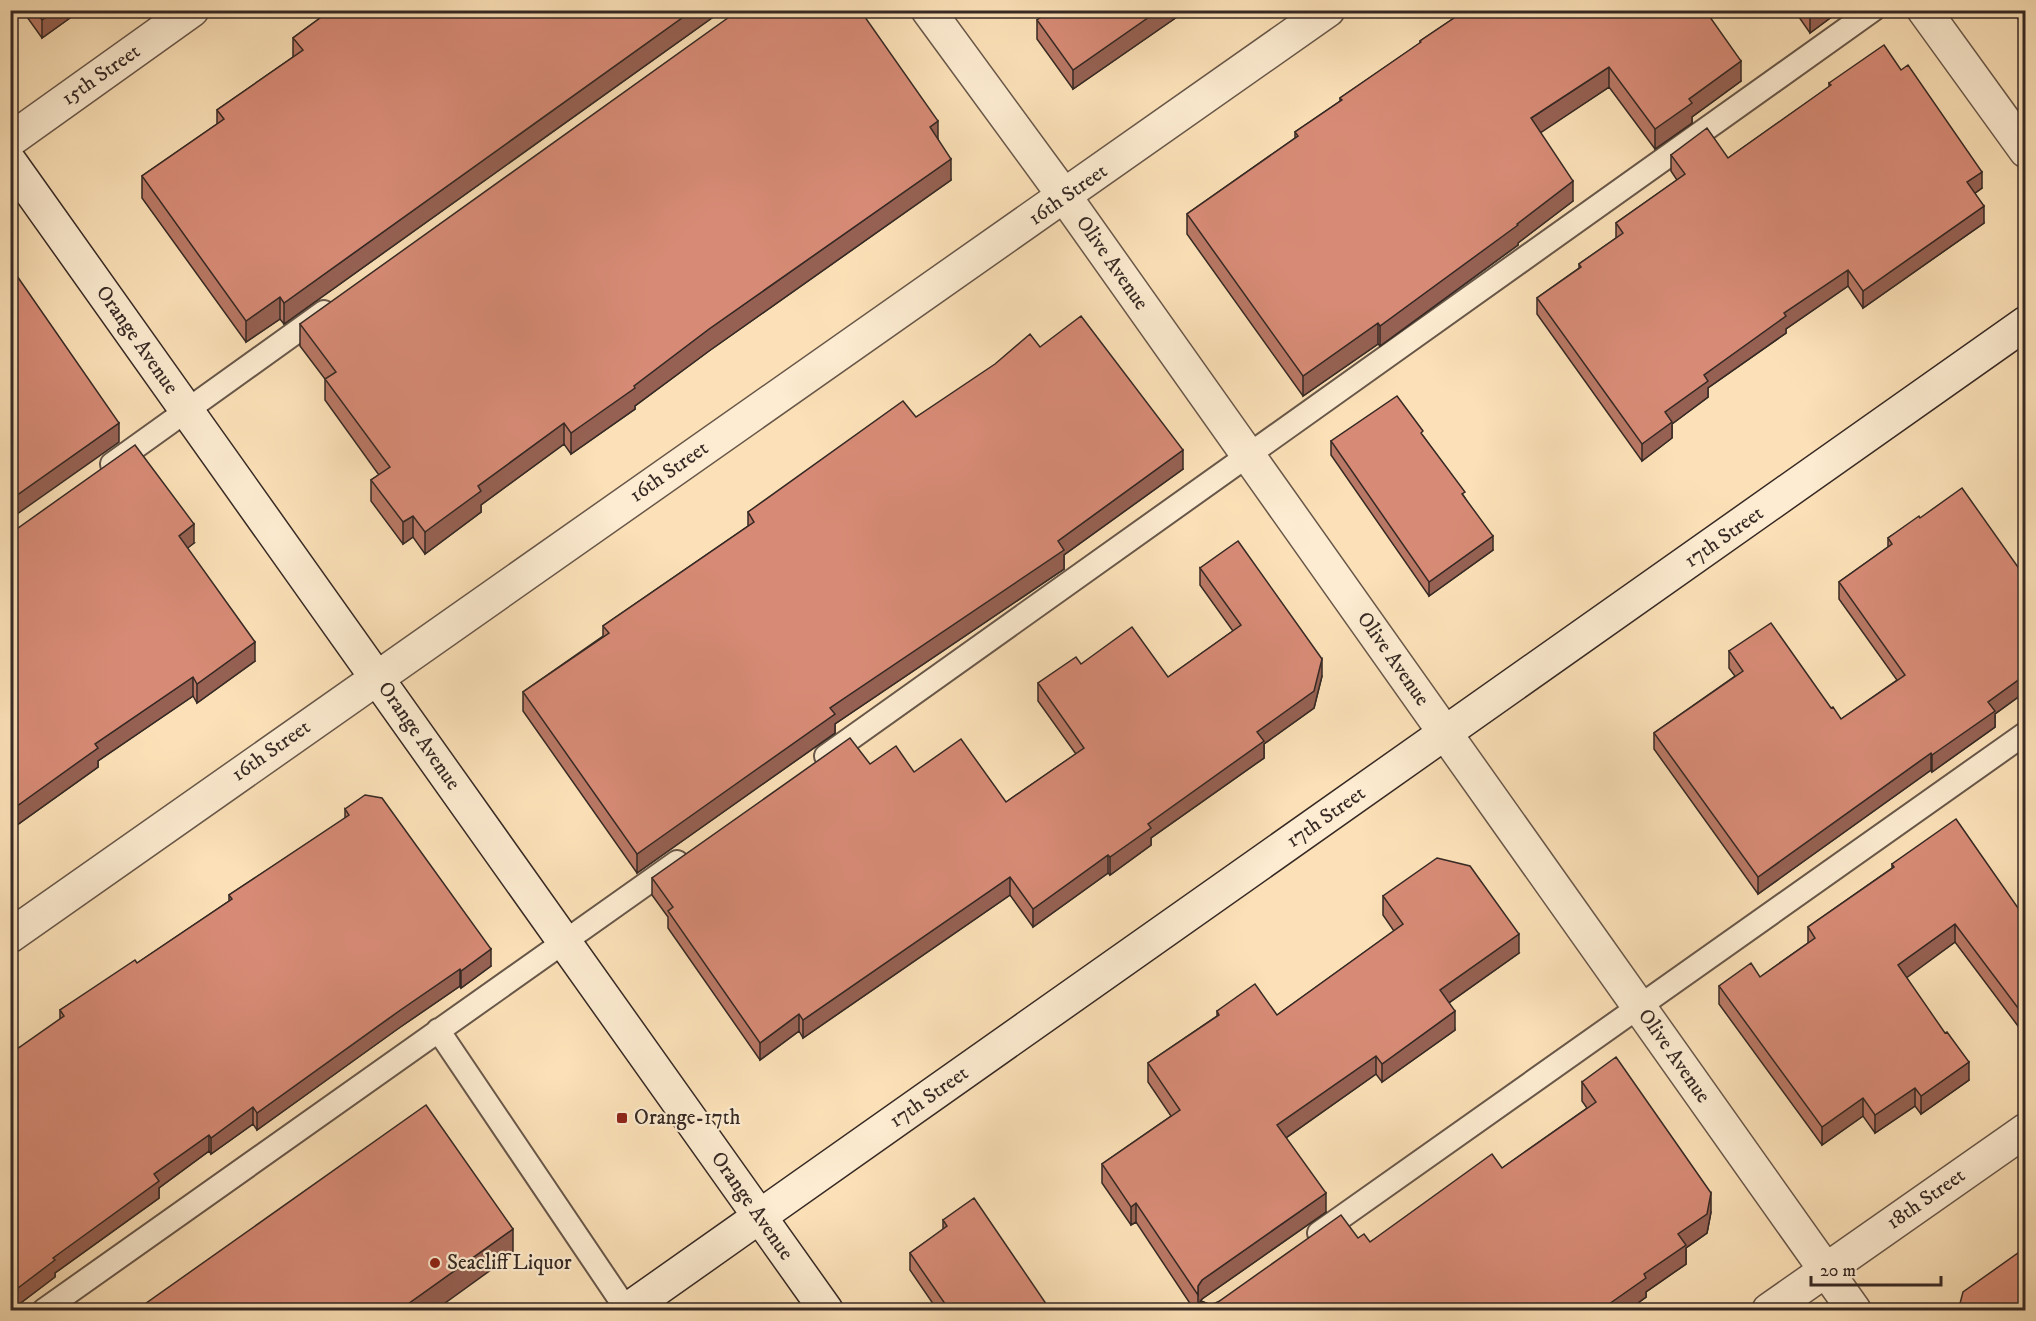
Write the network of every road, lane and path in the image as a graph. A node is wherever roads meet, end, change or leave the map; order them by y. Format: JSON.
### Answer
{"nodes":[{"id":1,"x":192,"y":10,"type":"edge"},
{"id":2,"x":928,"y":10,"type":"edge"},
{"id":3,"x":1328,"y":10,"type":"edge"},
{"id":4,"x":1873,"y":10,"type":"edge"},
{"id":5,"x":1924,"y":10,"type":"edge"},
{"id":6,"x":10,"y":140,"type":"edge"},
{"id":7,"x":2025,"y":151,"type":"edge"},
{"id":8,"x":10,"y":162,"type":"edge"},
{"id":9,"x":1065,"y":197,"type":"junction"},
{"id":10,"x":342,"y":300,"type":"edge"},
{"id":11,"x":2025,"y":323,"type":"edge"},
{"id":12,"x":187,"y":410,"type":"junction"},
{"id":13,"x":1249,"y":456,"type":"junction"},
{"id":14,"x":94,"y":477,"type":"edge"},
{"id":15,"x":376,"y":676,"type":"junction"},
{"id":16,"x":1445,"y":733,"type":"junction"},
{"id":17,"x":2025,"y":733,"type":"edge"},
{"id":18,"x":809,"y":768,"type":"edge"},
{"id":19,"x":692,"y":851,"type":"edge"},
{"id":20,"x":10,"y":936,"type":"edge"},
{"id":21,"x":564,"y":941,"type":"junction"},
{"id":22,"x":1639,"y":1006,"type":"junction"},
{"id":23,"x":438,"y":1030,"type":"junction"},
{"id":24,"x":2025,"y":1130,"type":"edge"},
{"id":25,"x":760,"y":1217,"type":"junction"},
{"id":26,"x":1297,"y":1248,"type":"edge"},
{"id":27,"x":1826,"y":1270,"type":"junction"},
{"id":28,"x":44,"y":1311,"type":"edge"},
{"id":29,"x":627,"y":1311,"type":"edge"},
{"id":30,"x":826,"y":1311,"type":"edge"},
{"id":31,"x":1769,"y":1311,"type":"edge"},
{"id":32,"x":1854,"y":1311,"type":"edge"}],
"edges":[{"from":1,"to":6,"type":"street","name":"15th Street"},
{"from":2,"to":9,"type":"street","name":"Olive Avenue"},
{"from":3,"to":9,"type":"street","name":"16th Street"},
{"from":4,"to":13,"type":"lane"},
{"from":5,"to":7,"type":"street"},
{"from":8,"to":12,"type":"street","name":"Orange Avenue"},
{"from":9,"to":13,"type":"street","name":"Olive Avenue"},
{"from":9,"to":15,"type":"street","name":"16th Street"},
{"from":10,"to":12,"type":"lane"},
{"from":11,"to":16,"type":"street","name":"17th Street"},
{"from":12,"to":14,"type":"lane"},
{"from":12,"to":15,"type":"street","name":"Orange Avenue"},
{"from":13,"to":16,"type":"street","name":"Olive Avenue"},
{"from":13,"to":18,"type":"lane"},
{"from":15,"to":20,"type":"street","name":"16th Street"},
{"from":15,"to":21,"type":"street","name":"Orange Avenue"},
{"from":16,"to":22,"type":"street","name":"Olive Avenue"},
{"from":16,"to":25,"type":"street","name":"17th Street"},
{"from":17,"to":22,"type":"lane"},
{"from":19,"to":21,"type":"lane"},
{"from":21,"to":23,"type":"lane"},
{"from":21,"to":25,"type":"street","name":"Orange Avenue"},
{"from":22,"to":26,"type":"lane"},
{"from":22,"to":27,"type":"street","name":"Olive Avenue"},
{"from":23,"to":28,"type":"lane"},
{"from":23,"to":29,"type":"lane"},
{"from":24,"to":27,"type":"street","name":"18th Street"},
{"from":25,"to":29,"type":"street","name":"17th Street"},
{"from":25,"to":30,"type":"street","name":"Orange Avenue"},
{"from":27,"to":31,"type":"street","name":"18th Street"},
{"from":27,"to":32,"type":"street","name":"Olive Avenue"}]}
